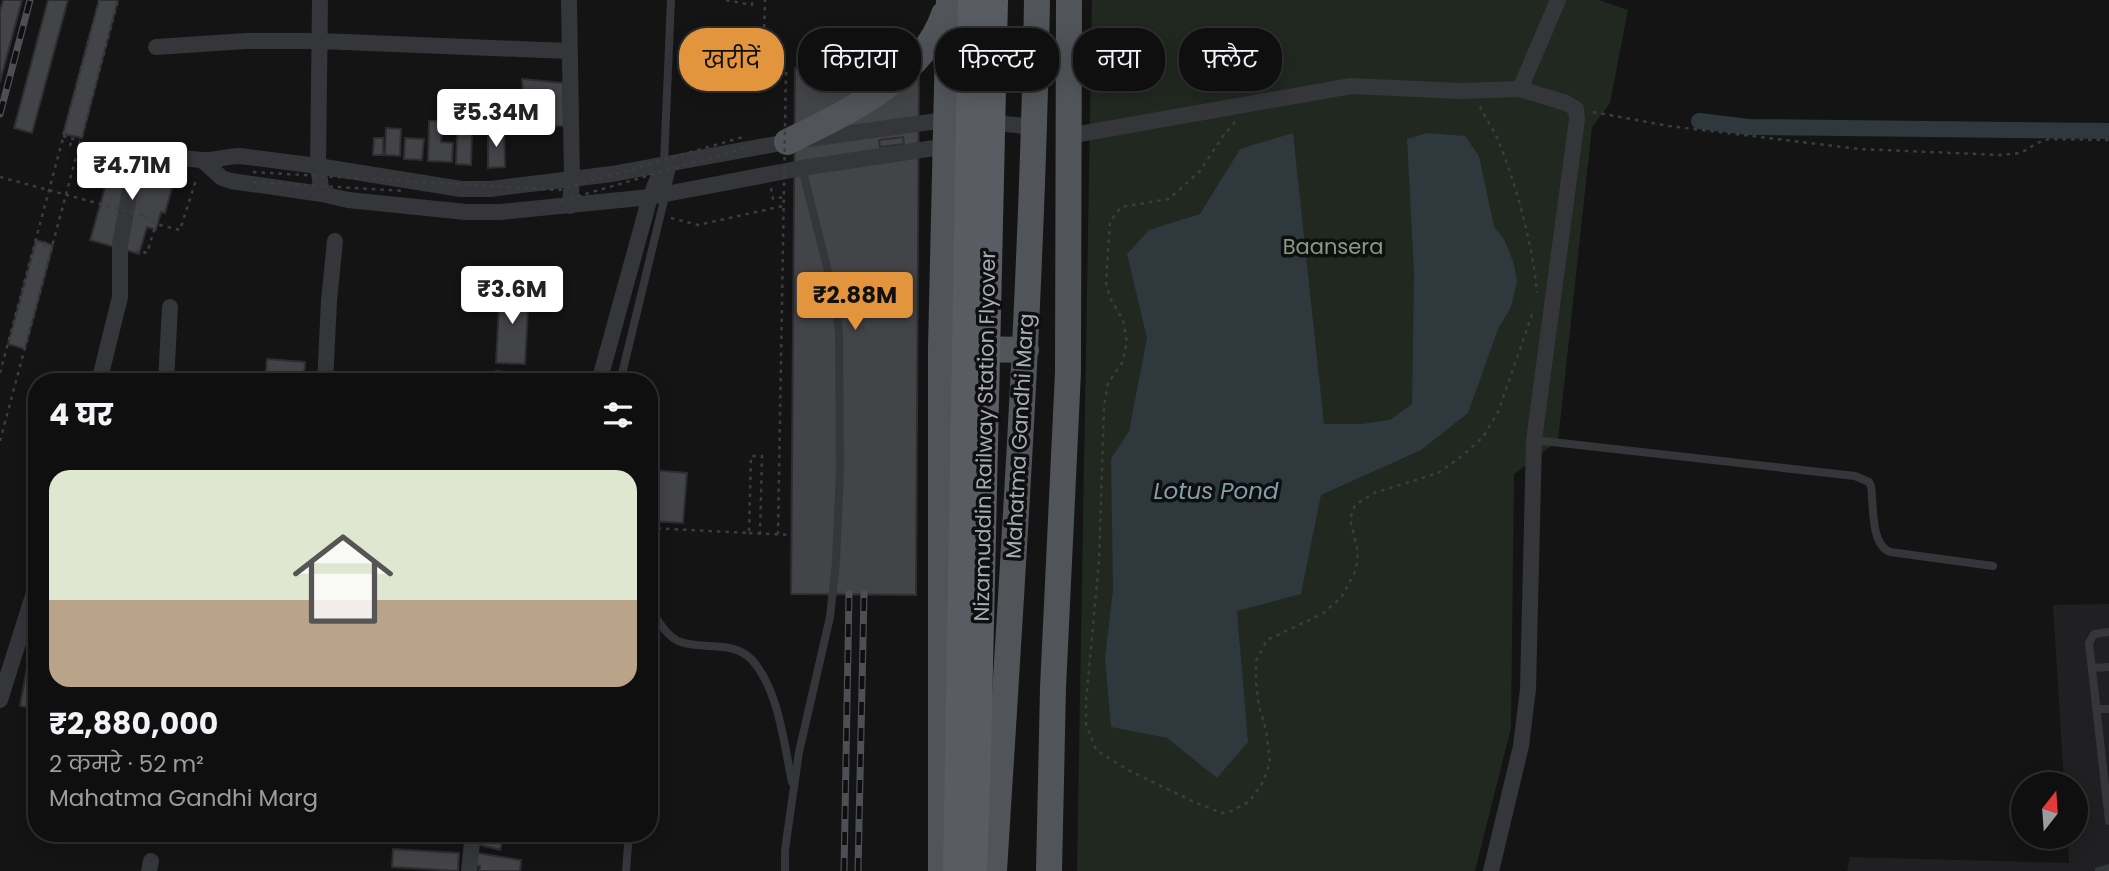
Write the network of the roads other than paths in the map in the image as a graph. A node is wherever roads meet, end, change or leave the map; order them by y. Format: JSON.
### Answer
{"nodes":[{"id":1,"x":320,"y":0,"type":"edge"},
{"id":2,"x":569,"y":0,"type":"edge"},
{"id":3,"x":671,"y":0,"type":"edge"},
{"id":4,"x":949,"y":0,"type":"edge"},
{"id":5,"x":971,"y":0,"type":"edge"},
{"id":6,"x":995,"y":0,"type":"edge"},
{"id":7,"x":1037,"y":0,"type":"edge"},
{"id":8,"x":1069,"y":0,"type":"edge"},
{"id":9,"x":1558,"y":0,"type":"edge"},
{"id":10,"x":320,"y":41,"type":"junction"},
{"id":11,"x":156,"y":47,"type":"dead end"},
{"id":12,"x":569,"y":51,"type":"junction"},
{"id":13,"x":1520,"y":89,"type":"junction"},
{"id":14,"x":947,"y":119,"type":"junction"},
{"id":15,"x":1035,"y":127,"type":"junction"},
{"id":16,"x":1068,"y":136,"type":"junction"},
{"id":17,"x":787,"y":142,"type":"junction"},
{"id":18,"x":946,"y":146,"type":"junction"},
{"id":19,"x":203,"y":160,"type":"junction"},
{"id":20,"x":668,"y":163,"type":"junction"},
{"id":21,"x":318,"y":166,"type":"junction"},
{"id":22,"x":802,"y":168,"type":"junction"},
{"id":23,"x":572,"y":179,"type":"junction"},
{"id":24,"x":322,"y":194,"type":"junction"},
{"id":25,"x":658,"y":196,"type":"junction"},
{"id":26,"x":566,"y":204,"type":"junction"},
{"id":27,"x":335,"y":241,"type":"dead end"},
{"id":28,"x":170,"y":307,"type":"dead end"},
{"id":29,"x":941,"y":348,"type":"junction"},
{"id":30,"x":1026,"y":350,"type":"junction"},
{"id":31,"x":101,"y":373,"type":"edge"},
{"id":32,"x":166,"y":373,"type":"edge"},
{"id":33,"x":325,"y":373,"type":"edge"},
{"id":34,"x":602,"y":373,"type":"edge"},
{"id":35,"x":622,"y":373,"type":"edge"},
{"id":36,"x":1534,"y":440,"type":"junction"},
{"id":37,"x":1993,"y":566,"type":"dead end"},
{"id":38,"x":28,"y":611,"type":"edge"},
{"id":39,"x":658,"y":621,"type":"edge"},
{"id":40,"x":2109,"y":632,"type":"edge"},
{"id":41,"x":2109,"y":667,"type":"edge"},
{"id":42,"x":2092,"y":668,"type":"junction"},
{"id":43,"x":0,"y":700,"type":"edge"},
{"id":44,"x":2097,"y":709,"type":"junction"},
{"id":45,"x":2109,"y":709,"type":"edge"},
{"id":46,"x":2105,"y":744,"type":"edge"},
{"id":47,"x":968,"y":755,"type":"junction"},
{"id":48,"x":793,"y":789,"type":"junction"},
{"id":49,"x":2109,"y":821,"type":"edge"},
{"id":50,"x":472,"y":842,"type":"edge"},
{"id":51,"x":628,"y":842,"type":"edge"},
{"id":52,"x":2109,"y":868,"type":"edge"},
{"id":53,"x":469,"y":871,"type":"edge"},
{"id":54,"x":626,"y":871,"type":"edge"},
{"id":55,"x":785,"y":871,"type":"edge"},
{"id":56,"x":942,"y":871,"type":"edge"},
{"id":57,"x":956,"y":871,"type":"edge"},
{"id":58,"x":974,"y":871,"type":"edge"},
{"id":59,"x":994,"y":871,"type":"edge"},
{"id":60,"x":1049,"y":871,"type":"edge"},
{"id":61,"x":1491,"y":871,"type":"edge"},
{"id":62,"x":2099,"y":871,"type":"edge"}],
"edges":[{"from":1,"to":10,"type":"street"},
{"from":2,"to":12,"type":"street"},
{"from":3,"to":20,"type":"lane"},
{"from":4,"to":14,"type":"main road"},
{"from":4,"to":17,"type":"main road"},
{"from":5,"to":47,"type":"highway","name":"Nizamuddin Railway Station Flyover","bridge":true},
{"from":6,"to":47,"type":"highway","name":"Nizamuddin Railway Station Flyover","bridge":true},
{"from":7,"to":15,"type":"main road","name":"Mahatma Gandhi Marg"},
{"from":8,"to":16,"type":"main road"},
{"from":9,"to":13,"type":"street"},
{"from":10,"to":11,"type":"street"},
{"from":10,"to":12,"type":"street"},
{"from":10,"to":21,"type":"street"},
{"from":12,"to":23,"type":"street"},
{"from":13,"to":16,"type":"street"},
{"from":13,"to":36,"type":"street"},
{"from":14,"to":15,"type":"street"},
{"from":14,"to":17,"type":"street"},
{"from":14,"to":18,"type":"main road"},
{"from":15,"to":18,"type":"street"},
{"from":15,"to":30,"type":"main road","name":"Mahatma Gandhi Marg"},
{"from":16,"to":60,"type":"main road"},
{"from":17,"to":20,"type":"street"},
{"from":18,"to":22,"type":"street"},
{"from":18,"to":29,"type":"main road"},
{"from":19,"to":21,"type":"street"},
{"from":19,"to":24,"type":"street"},
{"from":19,"to":31,"type":"street"},
{"from":20,"to":23,"type":"street"},
{"from":20,"to":25,"type":"street"},
{"from":21,"to":23,"type":"street"},
{"from":21,"to":24,"type":"street"},
{"from":22,"to":25,"type":"street"},
{"from":22,"to":48,"type":"lane"},
{"from":23,"to":26,"type":"street"},
{"from":24,"to":26,"type":"street"},
{"from":25,"to":26,"type":"street"},
{"from":25,"to":34,"type":"street"},
{"from":25,"to":35,"type":"lane"},
{"from":27,"to":33,"type":"street"},
{"from":28,"to":32,"type":"street"},
{"from":29,"to":30,"type":"main road"},
{"from":29,"to":56,"type":"main road"},
{"from":30,"to":59,"type":"main road","name":"Mahatma Gandhi Marg"},
{"from":36,"to":37,"type":"lane"},
{"from":36,"to":61,"type":"street"},
{"from":38,"to":43,"type":"street"},
{"from":39,"to":48,"type":"lane"},
{"from":40,"to":42,"type":"lane"},
{"from":41,"to":42,"type":"lane"},
{"from":42,"to":44,"type":"lane"},
{"from":44,"to":45,"type":"lane"},
{"from":44,"to":46,"type":"lane"},
{"from":46,"to":49,"type":"lane"},
{"from":47,"to":57,"type":"highway","name":"Nizamuddin Railway Station Flyover"},
{"from":47,"to":58,"type":"highway","name":"Nizamuddin Railway Station Flyover"},
{"from":48,"to":55,"type":"lane"},
{"from":50,"to":53,"type":"street"},
{"from":51,"to":54,"type":"lane"},
{"from":52,"to":62,"type":"lane"}]}
